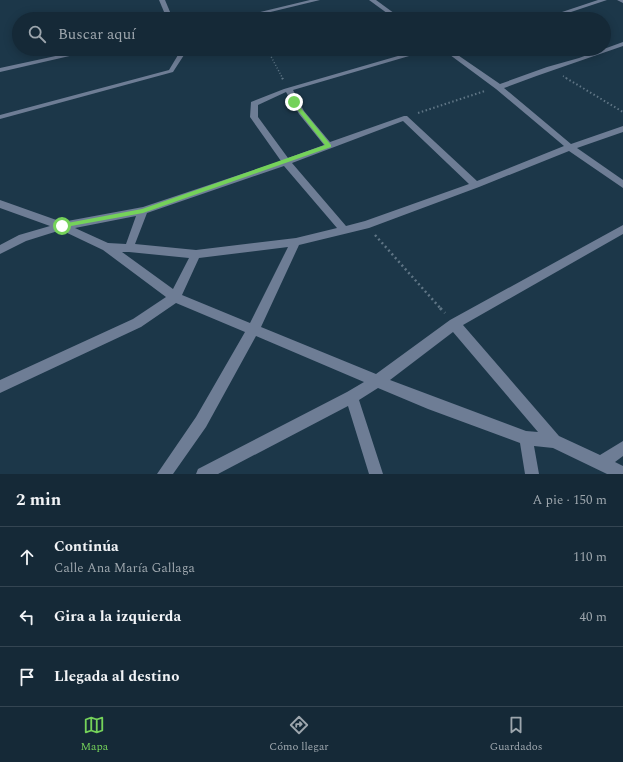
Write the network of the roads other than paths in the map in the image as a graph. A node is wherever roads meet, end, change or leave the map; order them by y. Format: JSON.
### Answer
{"nodes":[{"id":1,"x":162,"y":0,"type":"edge"},
{"id":2,"x":317,"y":0,"type":"edge"},
{"id":3,"x":372,"y":0,"type":"edge"},
{"id":4,"x":604,"y":0,"type":"edge"},
{"id":5,"x":167,"y":12,"type":"edge"},
{"id":6,"x":265,"y":12,"type":"edge"},
{"id":7,"x":389,"y":12,"type":"edge"},
{"id":8,"x":566,"y":12,"type":"edge"},
{"id":9,"x":623,"y":44,"type":"edge"},
{"id":10,"x":611,"y":48,"type":"edge"},
{"id":11,"x":65,"y":56,"type":"edge"},
{"id":12,"x":180,"y":56,"type":"edge"},
{"id":13,"x":402,"y":56,"type":"edge"},
{"id":14,"x":455,"y":56,"type":"edge"},
{"id":15,"x":589,"y":56,"type":"edge"},
{"id":16,"x":0,"y":70,"type":"edge"},
{"id":17,"x":499,"y":87,"type":"junction"},
{"id":18,"x":289,"y":90,"type":"junction"},
{"id":19,"x":0,"y":117,"type":"edge"},
{"id":20,"x":623,"y":129,"type":"edge"},
{"id":21,"x":329,"y":146,"type":"junction"},
{"id":22,"x":570,"y":147,"type":"junction"},
{"id":23,"x":286,"y":162,"type":"junction"},
{"id":24,"x":476,"y":185,"type":"junction"},
{"id":25,"x":623,"y":185,"type":"edge"},
{"id":26,"x":0,"y":204,"type":"edge"},
{"id":27,"x":143,"y":211,"type":"junction"},
{"id":28,"x":62,"y":226,"type":"junction"},
{"id":29,"x":623,"y":228,"type":"edge"},
{"id":30,"x":344,"y":230,"type":"junction"},
{"id":31,"x":296,"y":242,"type":"junction"},
{"id":32,"x":107,"y":247,"type":"junction"},
{"id":33,"x":129,"y":248,"type":"junction"},
{"id":34,"x":0,"y":250,"type":"edge"},
{"id":35,"x":196,"y":254,"type":"junction"},
{"id":36,"x":175,"y":297,"type":"junction"},
{"id":37,"x":454,"y":324,"type":"junction"},
{"id":38,"x":253,"y":330,"type":"junction"},
{"id":39,"x":376,"y":382,"type":"junction"},
{"id":40,"x":0,"y":386,"type":"edge"},
{"id":41,"x":352,"y":397,"type":"junction"},
{"id":42,"x":526,"y":438,"type":"junction"},
{"id":43,"x":554,"y":441,"type":"junction"},
{"id":44,"x":623,"y":448,"type":"edge"},
{"id":45,"x":600,"y":464,"type":"junction"},
{"id":46,"x":164,"y":474,"type":"edge"},
{"id":47,"x":203,"y":474,"type":"edge"},
{"id":48,"x":376,"y":474,"type":"edge"},
{"id":49,"x":532,"y":474,"type":"edge"},
{"id":50,"x":623,"y":474,"type":"edge"}],
"edges":[{"from":1,"to":5,"type":"street"},
{"from":2,"to":6,"type":"street"},
{"from":3,"to":7,"type":"street"},
{"from":4,"to":8,"type":"street"},
{"from":9,"to":10,"type":"street"},
{"from":11,"to":16,"type":"street"},
{"from":12,"to":19,"type":"street"},
{"from":13,"to":18,"type":"street"},
{"from":14,"to":17,"type":"street"},
{"from":15,"to":17,"type":"street"},
{"from":17,"to":22,"type":"street"},
{"from":18,"to":21,"type":"street"},
{"from":18,"to":23,"type":"street"},
{"from":20,"to":22,"type":"street"},
{"from":21,"to":23,"type":"street"},
{"from":21,"to":24,"type":"street"},
{"from":22,"to":24,"type":"street"},
{"from":22,"to":25,"type":"street"},
{"from":23,"to":27,"type":"street"},
{"from":23,"to":30,"type":"street"},
{"from":24,"to":30,"type":"street"},
{"from":26,"to":28,"type":"street"},
{"from":27,"to":28,"type":"street"},
{"from":27,"to":33,"type":"street"},
{"from":28,"to":32,"type":"street"},
{"from":28,"to":34,"type":"street"},
{"from":29,"to":37,"type":"street"},
{"from":30,"to":31,"type":"street"},
{"from":31,"to":35,"type":"street"},
{"from":31,"to":38,"type":"street"},
{"from":32,"to":33,"type":"street"},
{"from":32,"to":36,"type":"street"},
{"from":33,"to":35,"type":"street"},
{"from":35,"to":36,"type":"street"},
{"from":36,"to":38,"type":"street"},
{"from":36,"to":40,"type":"street"},
{"from":37,"to":39,"type":"street"},
{"from":37,"to":43,"type":"street"},
{"from":38,"to":39,"type":"street"},
{"from":38,"to":46,"type":"street"},
{"from":39,"to":41,"type":"street"},
{"from":39,"to":42,"type":"street"},
{"from":41,"to":47,"type":"street"},
{"from":41,"to":48,"type":"street"},
{"from":42,"to":43,"type":"street"},
{"from":42,"to":49,"type":"street"},
{"from":43,"to":45,"type":"street"},
{"from":44,"to":45,"type":"street"},
{"from":45,"to":50,"type":"street"}]}
